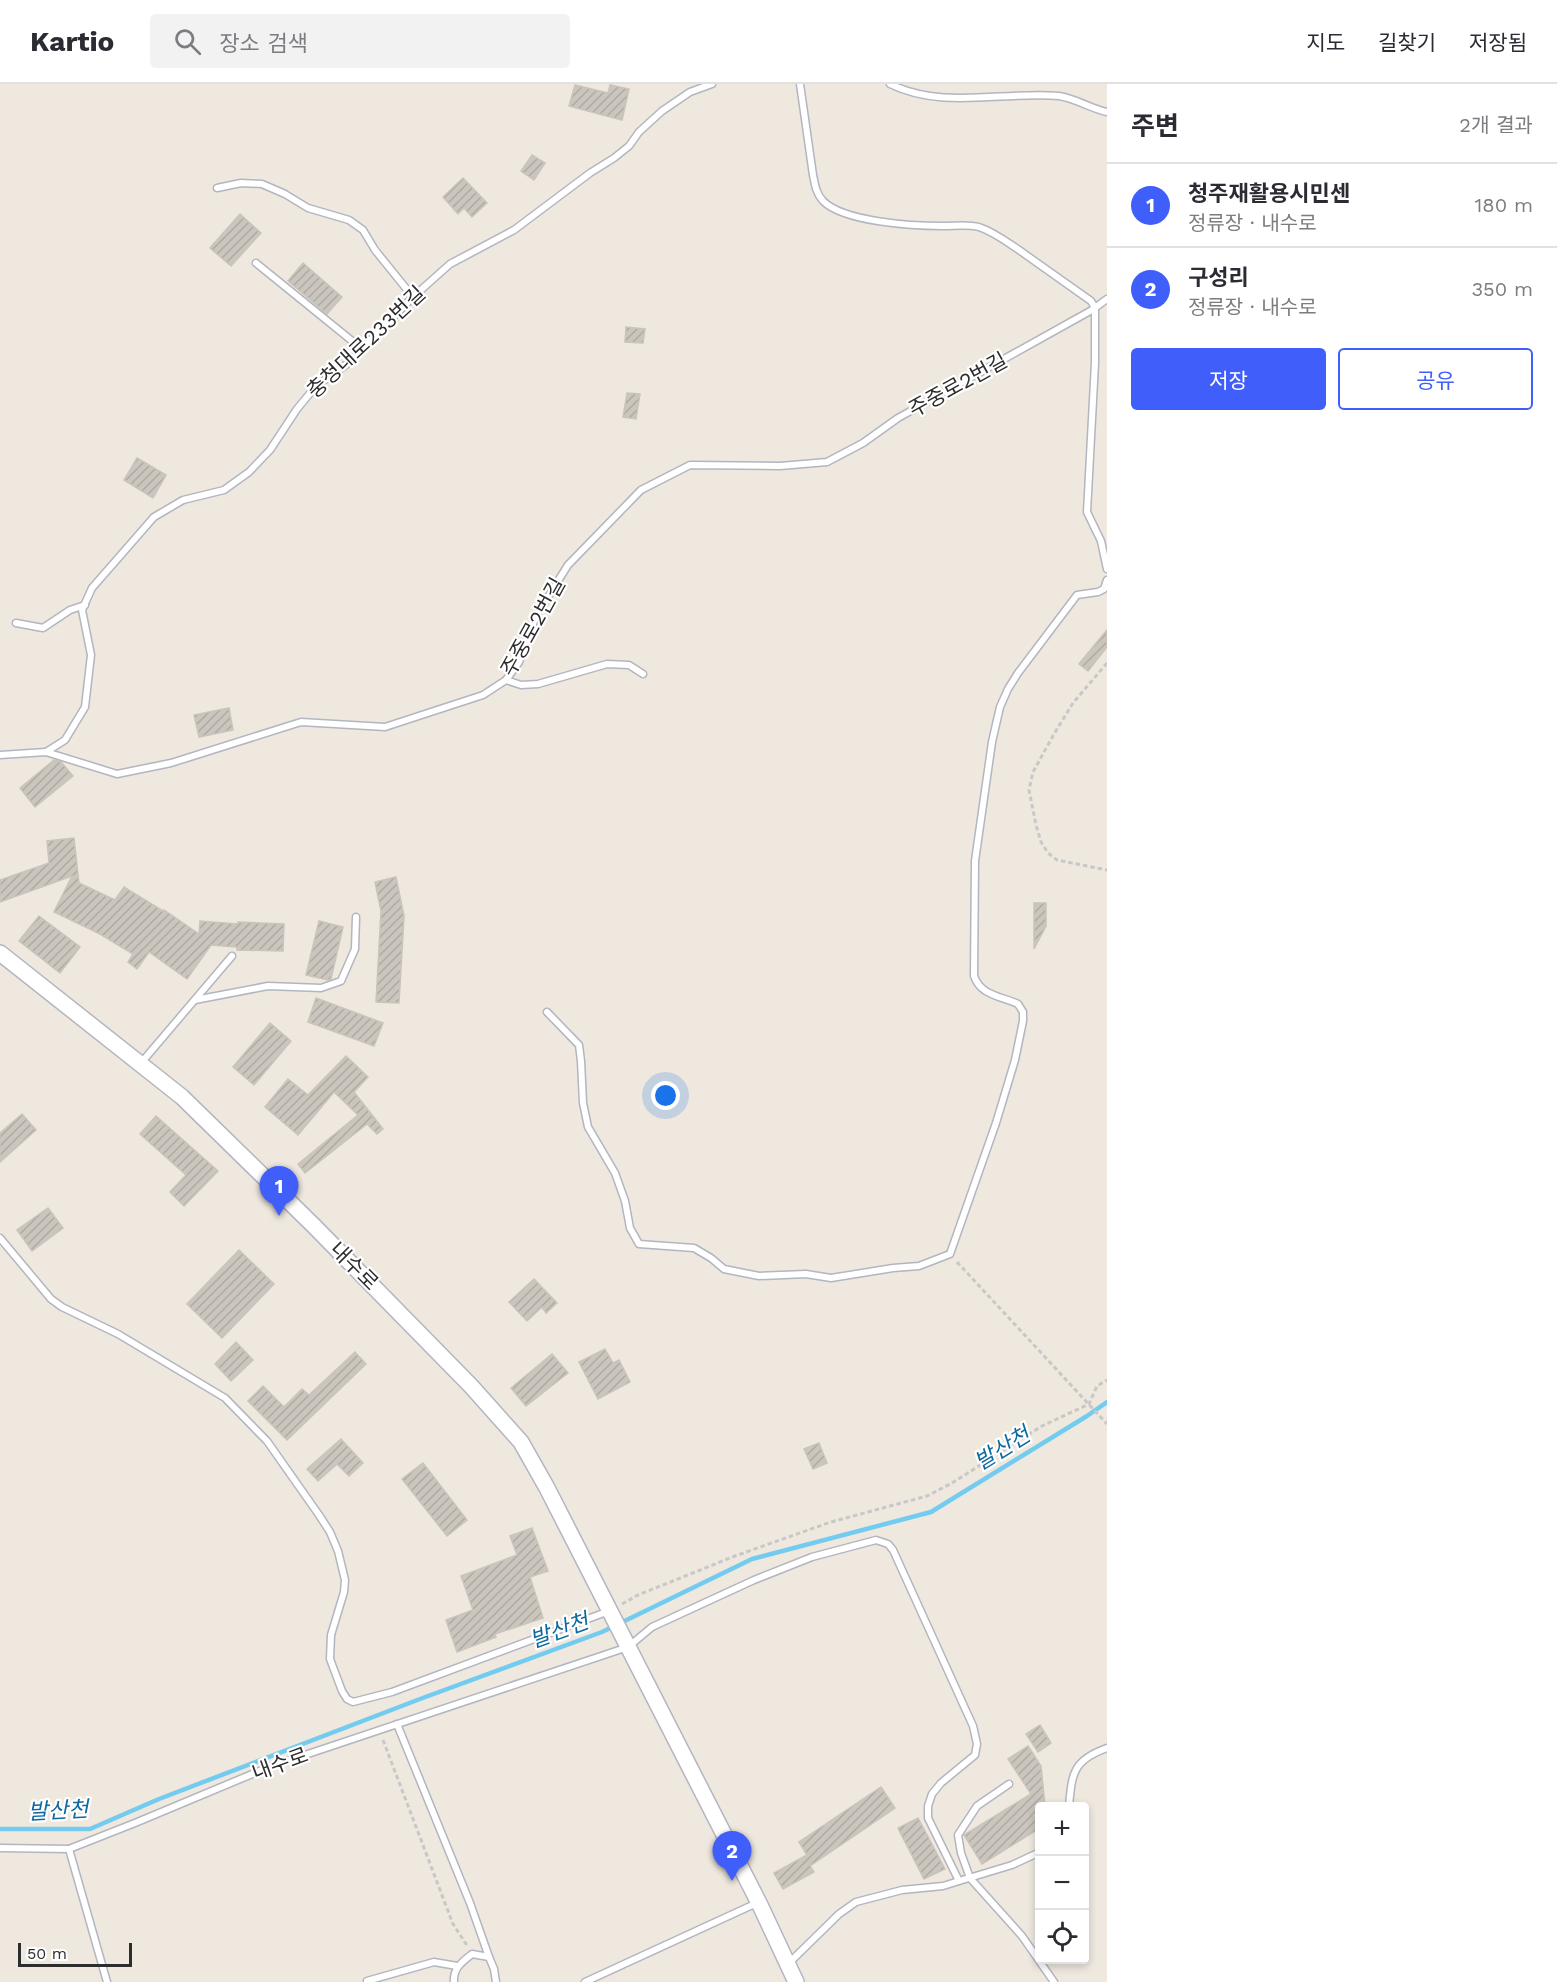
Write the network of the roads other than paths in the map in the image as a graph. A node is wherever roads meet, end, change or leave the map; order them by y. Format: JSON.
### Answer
{"nodes":[{"id":1,"x":712,"y":84,"type":"edge"},
{"id":2,"x":799,"y":84,"type":"edge"},
{"id":3,"x":890,"y":84,"type":"edge"},
{"id":4,"x":1107,"y":112,"type":"edge"},
{"id":5,"x":216,"y":188,"type":"dead end"},
{"id":6,"x":256,"y":263,"type":"dead end"},
{"id":7,"x":413,"y":297,"type":"junction"},
{"id":8,"x":1107,"y":299,"type":"edge"},
{"id":9,"x":1095,"y":308,"type":"junction"},
{"id":10,"x":362,"y":350,"type":"junction"},
{"id":11,"x":1107,"y":569,"type":"edge"},
{"id":12,"x":1107,"y":580,"type":"edge"},
{"id":13,"x":1106,"y":589,"type":"edge"},
{"id":14,"x":85,"y":604,"type":"junction"},
{"id":15,"x":16,"y":623,"type":"dead end"},
{"id":16,"x":643,"y":674,"type":"dead end"},
{"id":17,"x":507,"y":680,"type":"junction"},
{"id":18,"x":46,"y":752,"type":"junction"},
{"id":19,"x":0,"y":755,"type":"edge"},
{"id":20,"x":356,"y":917,"type":"dead end"},
{"id":21,"x":0,"y":953,"type":"edge"},
{"id":22,"x":232,"y":956,"type":"dead end"},
{"id":23,"x":195,"y":1000,"type":"junction"},
{"id":24,"x":548,"y":1012,"type":"dead end"},
{"id":25,"x":140,"y":1064,"type":"junction"},
{"id":26,"x":0,"y":1238,"type":"edge"},
{"id":27,"x":611,"y":1613,"type":"junction"},
{"id":28,"x":626,"y":1644,"type":"junction"},
{"id":29,"x":397,"y":1724,"type":"junction"},
{"id":30,"x":1107,"y":1748,"type":"edge"},
{"id":31,"x":1009,"y":1784,"type":"dead end"},
{"id":32,"x":1070,"y":1802,"type":"edge"},
{"id":33,"x":0,"y":1848,"type":"edge"},
{"id":34,"x":69,"y":1849,"type":"junction"},
{"id":35,"x":1035,"y":1854,"type":"edge"},
{"id":36,"x":970,"y":1878,"type":"junction"},
{"id":37,"x":959,"y":1881,"type":"junction"},
{"id":38,"x":759,"y":1902,"type":"junction"},
{"id":39,"x":489,"y":1957,"type":"junction"},
{"id":40,"x":788,"y":1963,"type":"junction"},
{"id":41,"x":457,"y":1966,"type":"junction"},
{"id":42,"x":368,"y":1981,"type":"edge"},
{"id":43,"x":107,"y":1982,"type":"edge"},
{"id":44,"x":454,"y":1982,"type":"edge"},
{"id":45,"x":496,"y":1982,"type":"edge"},
{"id":46,"x":585,"y":1982,"type":"edge"},
{"id":47,"x":796,"y":1982,"type":"edge"},
{"id":48,"x":1054,"y":1982,"type":"edge"}],
"edges":[{"from":1,"to":7,"type":"lane","name":"충청대로233번길"},
{"from":2,"to":9,"type":"lane"},
{"from":3,"to":4,"type":"lane"},
{"from":5,"to":7,"type":"lane"},
{"from":6,"to":10,"type":"lane"},
{"from":7,"to":10,"type":"lane","name":"충청대로233번길"},
{"from":8,"to":9,"type":"lane","name":"주중로2번길"},
{"from":9,"to":11,"type":"lane"},
{"from":9,"to":17,"type":"lane","name":"주중로2번길"},
{"from":10,"to":14,"type":"lane","name":"충청대로233번길"},
{"from":12,"to":13,"type":"lane"},
{"from":13,"to":24,"type":"lane"},
{"from":14,"to":15,"type":"lane"},
{"from":14,"to":18,"type":"lane"},
{"from":16,"to":17,"type":"lane"},
{"from":17,"to":18,"type":"lane","name":"주중로2번길"},
{"from":18,"to":19,"type":"lane","name":"주중로2번길"},
{"from":20,"to":23,"type":"lane"},
{"from":21,"to":25,"type":"street","name":"내수로"},
{"from":22,"to":23,"type":"lane"},
{"from":23,"to":25,"type":"lane"},
{"from":25,"to":27,"type":"street","name":"내수로"},
{"from":26,"to":27,"type":"lane"},
{"from":27,"to":28,"type":"street","name":"내수로"},
{"from":28,"to":29,"type":"lane","name":"내수로"},
{"from":28,"to":37,"type":"lane"},
{"from":28,"to":38,"type":"street","name":"내수로"},
{"from":29,"to":34,"type":"lane","name":"내수로"},
{"from":29,"to":39,"type":"lane"},
{"from":30,"to":32,"type":"lane"},
{"from":31,"to":36,"type":"lane"},
{"from":33,"to":34,"type":"lane"},
{"from":34,"to":43,"type":"lane"},
{"from":35,"to":36,"type":"lane"},
{"from":36,"to":37,"type":"lane"},
{"from":36,"to":48,"type":"lane"},
{"from":37,"to":40,"type":"lane"},
{"from":38,"to":40,"type":"street","name":"내수로"},
{"from":38,"to":46,"type":"lane"},
{"from":39,"to":41,"type":"lane"},
{"from":39,"to":45,"type":"lane"},
{"from":40,"to":47,"type":"street","name":"내수로"},
{"from":41,"to":42,"type":"lane"},
{"from":41,"to":44,"type":"lane"}]}
